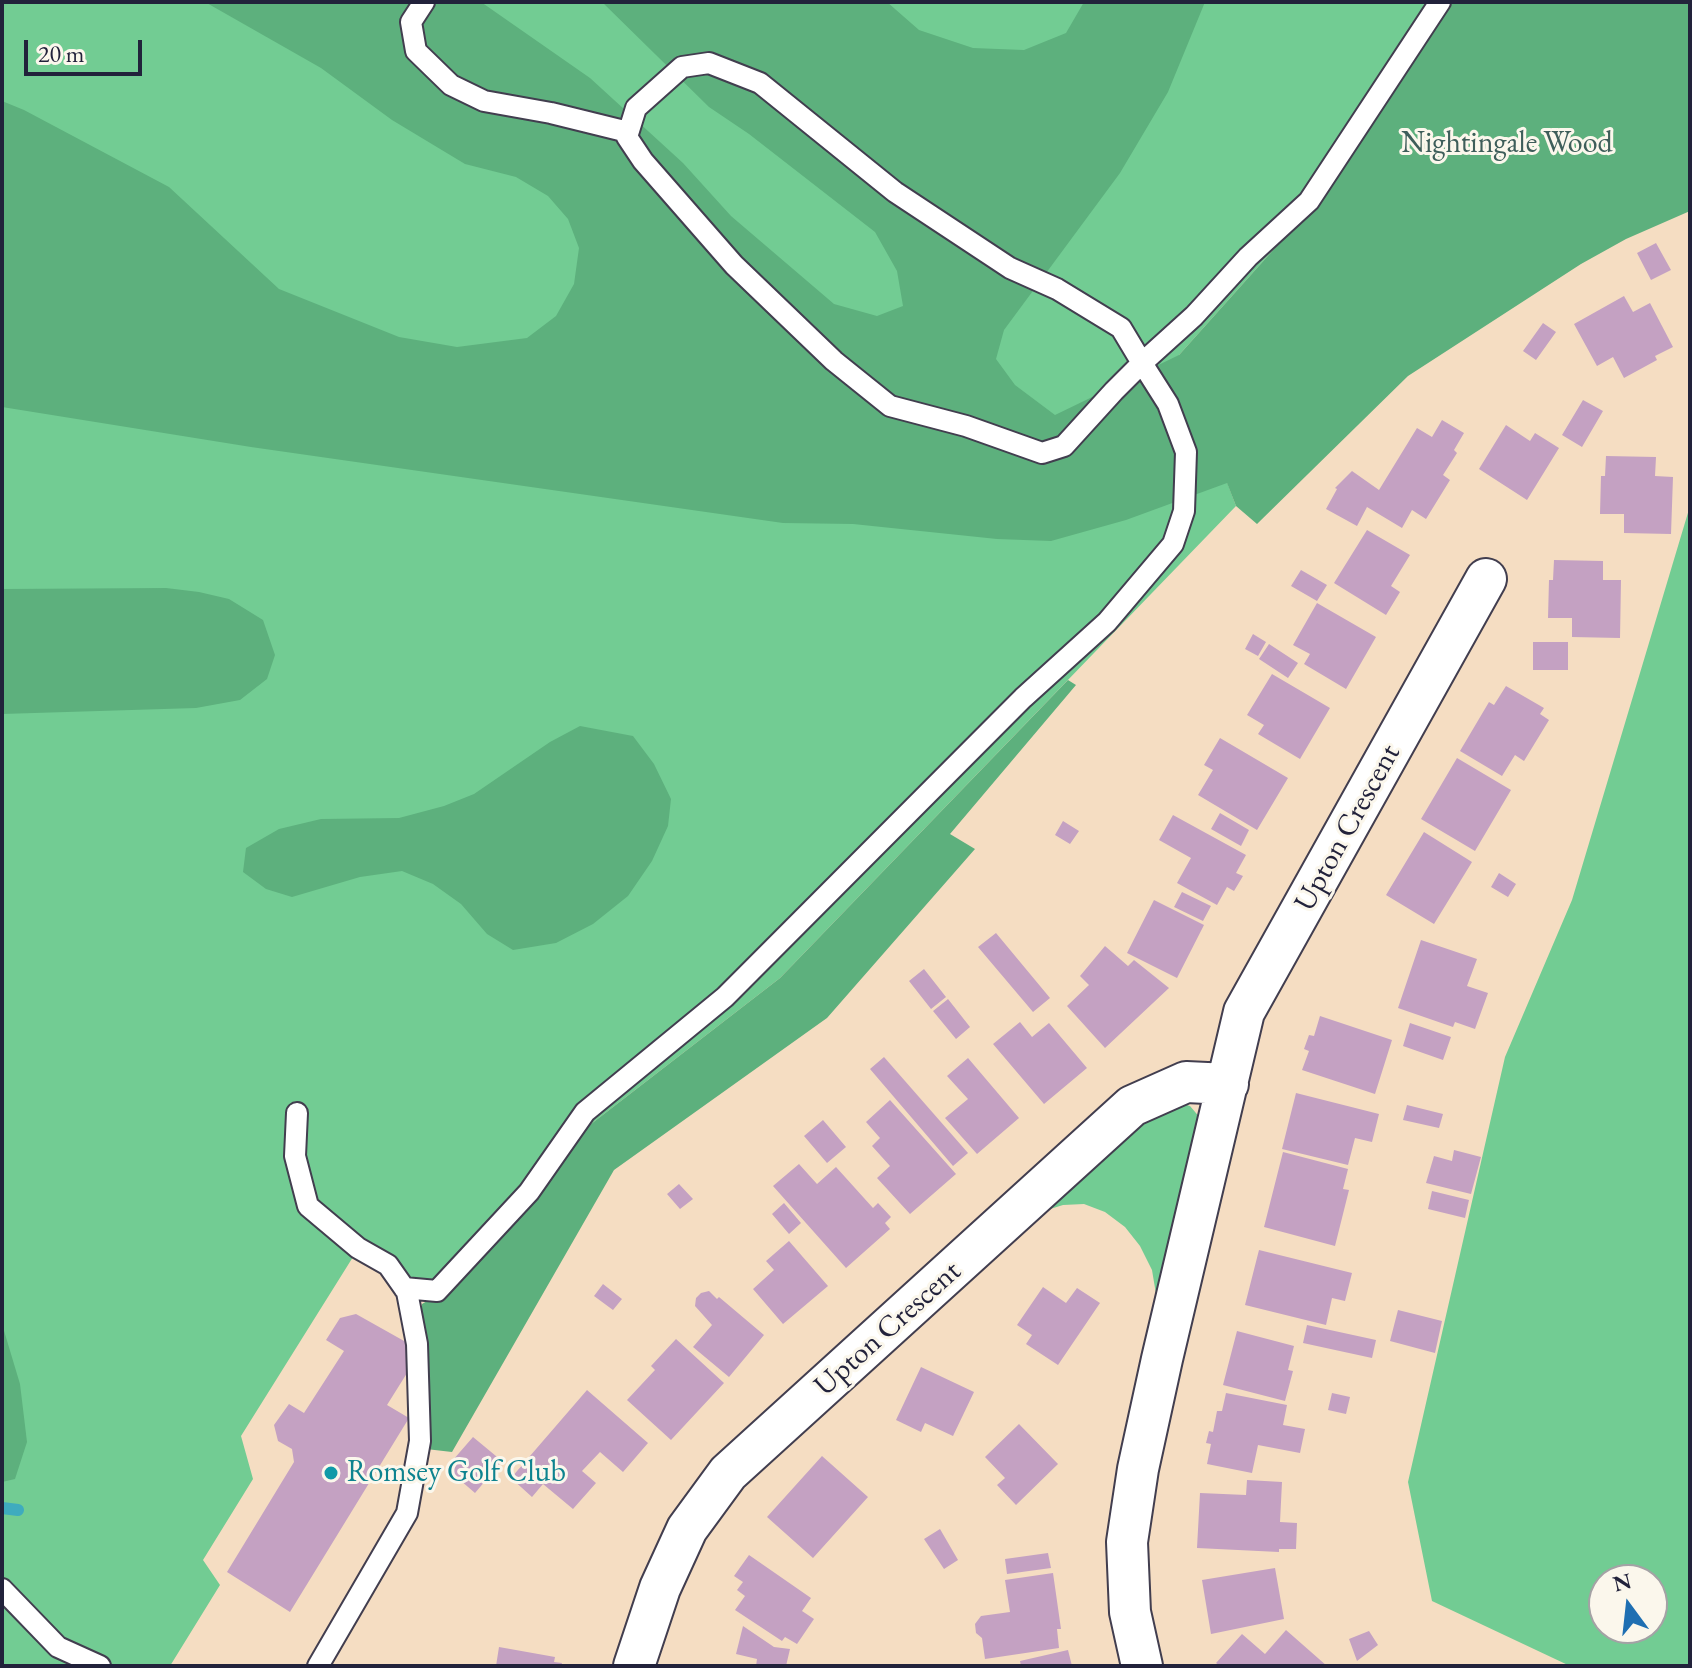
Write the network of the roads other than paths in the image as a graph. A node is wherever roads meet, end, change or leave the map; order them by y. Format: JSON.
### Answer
{"nodes":[{"id":1,"x":424,"y":2,"type":"edge"},
{"id":2,"x":1440,"y":2,"type":"edge"},
{"id":3,"x":628,"y":132,"type":"junction"},
{"id":4,"x":1142,"y":363,"type":"junction"},
{"id":5,"x":1486,"y":579,"type":"dead end"},
{"id":6,"x":1228,"y":1084,"type":"junction"},
{"id":7,"x":297,"y":1113,"type":"dead end"},
{"id":8,"x":404,"y":1288,"type":"junction"},
{"id":9,"x":2,"y":1589,"type":"edge"},
{"id":10,"x":100,"y":1666,"type":"edge"},
{"id":11,"x":318,"y":1666,"type":"edge"},
{"id":12,"x":634,"y":1666,"type":"edge"},
{"id":13,"x":1142,"y":1666,"type":"edge"}],
"edges":[{"from":1,"to":3,"type":"lane"},
{"from":2,"to":4,"type":"lane"},
{"from":3,"to":4,"type":"lane"},
{"from":3,"to":4,"type":"lane"},
{"from":4,"to":8,"type":"lane"},
{"from":5,"to":6,"type":"street","name":"Upton Crescent"},
{"from":6,"to":12,"type":"street","name":"Upton Crescent"},
{"from":6,"to":13,"type":"street","name":"Upton Crescent"},
{"from":7,"to":8,"type":"lane"},
{"from":8,"to":11,"type":"lane"},
{"from":9,"to":10,"type":"lane"}]}
